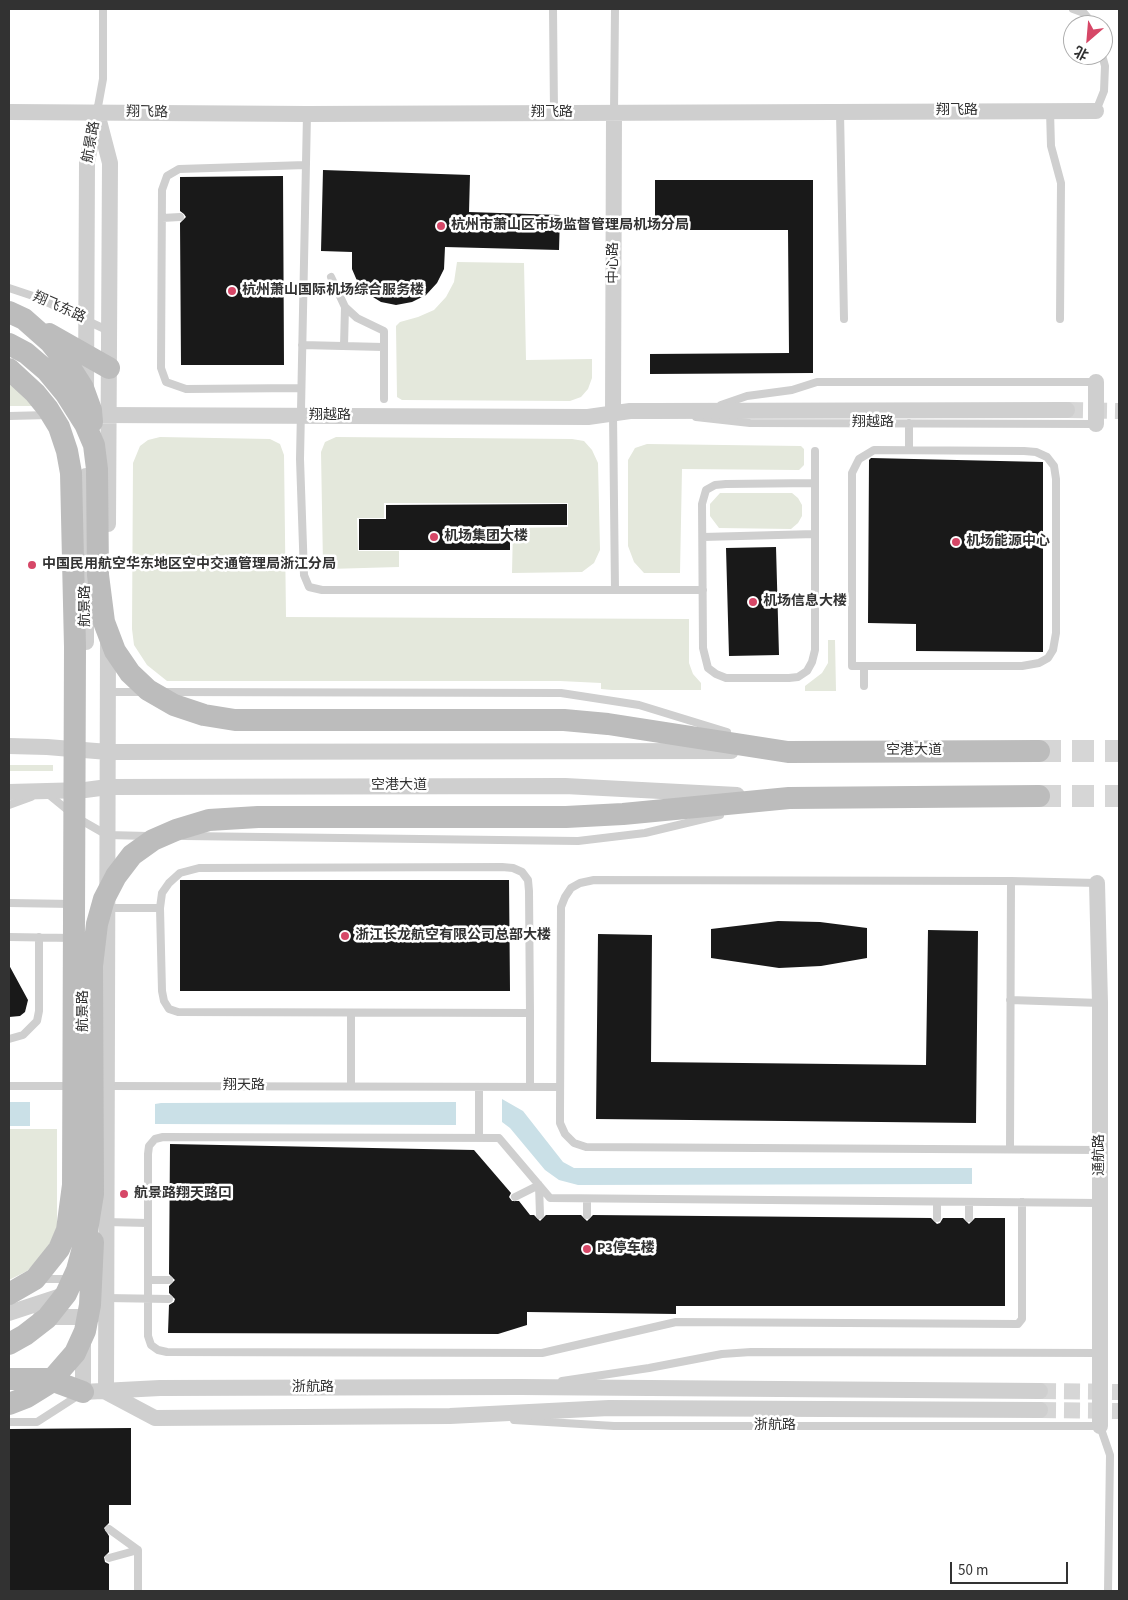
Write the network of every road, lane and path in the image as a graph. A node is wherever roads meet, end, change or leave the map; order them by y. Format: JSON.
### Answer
{"nodes":[{"id":1,"x":102,"y":9,"type":"edge"},
{"id":2,"x":553,"y":9,"type":"edge"},
{"id":3,"x":615,"y":9,"type":"edge"},
{"id":4,"x":1073,"y":9,"type":"edge"},
{"id":5,"x":1086,"y":15,"type":"edge"},
{"id":6,"x":1105,"y":65,"type":"edge"},
{"id":7,"x":1050,"y":111,"type":"junction"},
{"id":8,"x":1096,"y":111,"type":"joint"},
{"id":9,"x":9,"y":112,"type":"edge"},
{"id":10,"x":97,"y":112,"type":"junction"},
{"id":11,"x":840,"y":112,"type":"junction"},
{"id":12,"x":554,"y":113,"type":"junction"},
{"id":13,"x":614,"y":113,"type":"junction"},
{"id":14,"x":307,"y":114,"type":"junction"},
{"id":15,"x":306,"y":165,"type":"junction"},
{"id":16,"x":180,"y":217,"type":"dead end"},
{"id":17,"x":162,"y":218,"type":"junction"},
{"id":18,"x":331,"y":277,"type":"dead end"},
{"id":19,"x":9,"y":288,"type":"edge"},
{"id":20,"x":345,"y":307,"type":"junction"},
{"id":21,"x":9,"y":312,"type":"edge"},
{"id":22,"x":9,"y":318,"type":"edge"},
{"id":23,"x":844,"y":319,"type":"dead end"},
{"id":24,"x":1060,"y":319,"type":"dead end"},
{"id":25,"x":87,"y":320,"type":"junction"},
{"id":26,"x":109,"y":331,"type":"junction"},
{"id":27,"x":9,"y":344,"type":"edge"},
{"id":28,"x":302,"y":345,"type":"junction"},
{"id":29,"x":344,"y":346,"type":"junction"},
{"id":30,"x":384,"y":347,"type":"junction"},
{"id":31,"x":87,"y":356,"type":"junction"},
{"id":32,"x":109,"y":368,"type":"junction"},
{"id":33,"x":9,"y":369,"type":"edge"},
{"id":34,"x":1096,"y":382,"type":"joint"},
{"id":35,"x":301,"y":388,"type":"junction"},
{"id":36,"x":384,"y":399,"type":"dead end"},
{"id":37,"x":1067,"y":410,"type":"tunnel mouth"},
{"id":38,"x":652,"y":411,"type":"junction"},
{"id":39,"x":707,"y":411,"type":"junction"},
{"id":40,"x":613,"y":414,"type":"junction"},
{"id":41,"x":86,"y":415,"type":"junction"},
{"id":42,"x":109,"y":415,"type":"junction"},
{"id":43,"x":9,"y":416,"type":"edge"},
{"id":44,"x":300,"y":416,"type":"junction"},
{"id":45,"x":909,"y":423,"type":"junction"},
{"id":46,"x":1096,"y":424,"type":"joint"},
{"id":47,"x":94,"y":445,"type":"junction"},
{"id":48,"x":908,"y":450,"type":"junction"},
{"id":49,"x":815,"y":451,"type":"dead end"},
{"id":50,"x":815,"y":483,"type":"junction"},
{"id":51,"x":815,"y":534,"type":"junction"},
{"id":52,"x":703,"y":537,"type":"junction"},
{"id":53,"x":615,"y":590,"type":"junction"},
{"id":54,"x":703,"y":590,"type":"junction"},
{"id":55,"x":864,"y":666,"type":"junction"},
{"id":56,"x":864,"y":686,"type":"dead end"},
{"id":57,"x":108,"y":692,"type":"junction"},
{"id":58,"x":9,"y":739,"type":"edge"},
{"id":59,"x":9,"y":746,"type":"edge"},
{"id":60,"x":47,"y":746,"type":"junction"},
{"id":61,"x":85,"y":751,"type":"junction"},
{"id":62,"x":1039,"y":751,"type":"tunnel mouth"},
{"id":63,"x":108,"y":752,"type":"junction"},
{"id":64,"x":788,"y":752,"type":"junction"},
{"id":65,"x":108,"y":786,"type":"junction"},
{"id":66,"x":85,"y":790,"type":"junction"},
{"id":67,"x":9,"y":792,"type":"edge"},
{"id":68,"x":46,"y":792,"type":"junction"},
{"id":69,"x":1039,"y":796,"type":"tunnel mouth"},
{"id":70,"x":789,"y":798,"type":"junction"},
{"id":71,"x":9,"y":805,"type":"edge"},
{"id":72,"x":85,"y":824,"type":"junction"},
{"id":73,"x":107,"y":835,"type":"junction"},
{"id":74,"x":1011,"y":881,"type":"junction"},
{"id":75,"x":1097,"y":883,"type":"joint"},
{"id":76,"x":9,"y":903,"type":"edge"},
{"id":77,"x":85,"y":904,"type":"junction"},
{"id":78,"x":107,"y":908,"type":"junction"},
{"id":79,"x":160,"y":908,"type":"junction"},
{"id":80,"x":9,"y":937,"type":"edge"},
{"id":81,"x":39,"y":937,"type":"junction"},
{"id":82,"x":85,"y":938,"type":"junction"},
{"id":83,"x":1010,"y":1000,"type":"junction"},
{"id":84,"x":1100,"y":1003,"type":"junction"},
{"id":85,"x":351,"y":1013,"type":"junction"},
{"id":86,"x":530,"y":1013,"type":"junction"},
{"id":87,"x":9,"y":1039,"type":"edge"},
{"id":88,"x":9,"y":1086,"type":"edge"},
{"id":89,"x":84,"y":1086,"type":"junction"},
{"id":90,"x":106,"y":1086,"type":"junction"},
{"id":91,"x":351,"y":1086,"type":"junction"},
{"id":92,"x":479,"y":1087,"type":"junction"},
{"id":93,"x":530,"y":1087,"type":"junction"},
{"id":94,"x":560,"y":1087,"type":"junction"},
{"id":95,"x":479,"y":1138,"type":"junction"},
{"id":96,"x":1010,"y":1148,"type":"junction"},
{"id":97,"x":1100,"y":1150,"type":"junction"},
{"id":98,"x":539,"y":1185,"type":"junction"},
{"id":99,"x":93,"y":1194,"type":"junction"},
{"id":100,"x":515,"y":1197,"type":"dead end"},
{"id":101,"x":587,"y":1199,"type":"junction"},
{"id":102,"x":936,"y":1202,"type":"junction"},
{"id":103,"x":969,"y":1202,"type":"junction"},
{"id":104,"x":1022,"y":1202,"type":"junction"},
{"id":105,"x":1100,"y":1203,"type":"junction"},
{"id":106,"x":540,"y":1215,"type":"dead end"},
{"id":107,"x":587,"y":1215,"type":"dead end"},
{"id":108,"x":937,"y":1218,"type":"dead end"},
{"id":109,"x":969,"y":1218,"type":"dead end"},
{"id":110,"x":106,"y":1222,"type":"junction"},
{"id":111,"x":148,"y":1223,"type":"junction"},
{"id":112,"x":148,"y":1280,"type":"junction"},
{"id":113,"x":169,"y":1280,"type":"dead end"},
{"id":114,"x":14,"y":1287,"type":"edge"},
{"id":115,"x":81,"y":1287,"type":"junction"},
{"id":116,"x":148,"y":1299,"type":"junction"},
{"id":117,"x":168,"y":1299,"type":"dead end"},
{"id":118,"x":106,"y":1300,"type":"junction"},
{"id":119,"x":9,"y":1313,"type":"edge"},
{"id":120,"x":83,"y":1317,"type":"junction"},
{"id":121,"x":9,"y":1318,"type":"edge"},
{"id":122,"x":9,"y":1344,"type":"edge"},
{"id":123,"x":1100,"y":1353,"type":"junction"},
{"id":124,"x":9,"y":1379,"type":"edge"},
{"id":125,"x":520,"y":1387,"type":"junction"},
{"id":126,"x":1040,"y":1391,"type":"tunnel mouth"},
{"id":127,"x":9,"y":1392,"type":"edge"},
{"id":128,"x":83,"y":1392,"type":"junction"},
{"id":129,"x":106,"y":1392,"type":"junction"},
{"id":130,"x":9,"y":1404,"type":"edge"},
{"id":131,"x":1040,"y":1410,"type":"tunnel mouth"},
{"id":132,"x":450,"y":1416,"type":"junction"},
{"id":133,"x":9,"y":1422,"type":"edge"},
{"id":134,"x":1100,"y":1426,"type":"junction"},
{"id":135,"x":109,"y":1528,"type":"dead end"},
{"id":136,"x":138,"y":1550,"type":"junction"},
{"id":137,"x":109,"y":1558,"type":"dead end"},
{"id":138,"x":138,"y":1591,"type":"edge"},
{"id":139,"x":1108,"y":1591,"type":"edge"}],
"edges":[{"from":1,"to":10,"type":"lane"},
{"from":2,"to":12,"type":"lane"},
{"from":3,"to":13,"type":"lane"},
{"from":4,"to":5,"type":"lane"},
{"from":6,"to":8,"type":"lane"},
{"from":7,"to":8,"type":"street","name":"翔飞路"},
{"from":7,"to":11,"type":"street","name":"翔飞路"},
{"from":7,"to":24,"type":"lane"},
{"from":9,"to":10,"type":"street","name":"翔飞路"},
{"from":10,"to":14,"type":"street","name":"翔飞路"},
{"from":10,"to":25,"type":"street","name":"航景路"},
{"from":10,"to":26,"type":"street","name":"航景路"},
{"from":11,"to":13,"type":"street","name":"翔飞路"},
{"from":11,"to":23,"type":"lane"},
{"from":12,"to":13,"type":"street","name":"翔飞路"},
{"from":12,"to":14,"type":"street","name":"翔飞路"},
{"from":13,"to":40,"type":"street","name":"中心路"},
{"from":14,"to":15,"type":"lane"},
{"from":15,"to":17,"type":"lane"},
{"from":15,"to":28,"type":"lane"},
{"from":16,"to":17,"type":"lane"},
{"from":17,"to":35,"type":"lane"},
{"from":18,"to":20,"type":"lane"},
{"from":19,"to":25,"type":"lane","name":"翔飞东路"},
{"from":20,"to":29,"type":"lane"},
{"from":20,"to":30,"type":"lane"},
{"from":21,"to":47,"type":"main road","name":"空港大道"},
{"from":22,"to":31,"type":"main road"},
{"from":25,"to":26,"type":"lane","name":"翔飞东路"},
{"from":25,"to":31,"type":"street","name":"航景路"},
{"from":26,"to":32,"type":"street","name":"航景路"},
{"from":27,"to":47,"type":"main road"},
{"from":28,"to":29,"type":"lane"},
{"from":28,"to":35,"type":"lane"},
{"from":29,"to":30,"type":"lane"},
{"from":30,"to":36,"type":"lane"},
{"from":31,"to":32,"type":"main road"},
{"from":31,"to":41,"type":"street","name":"航景路"},
{"from":32,"to":42,"type":"street","name":"航景路"},
{"from":33,"to":41,"type":"main road"},
{"from":33,"to":114,"type":"main road"},
{"from":34,"to":39,"type":"lane","name":"翔越路"},
{"from":34,"to":46,"type":"street"},
{"from":35,"to":44,"type":"lane"},
{"from":37,"to":39,"type":"street","name":"翔越路"},
{"from":38,"to":39,"type":"street","name":"翔越路"},
{"from":38,"to":40,"type":"street","name":"翔越路"},
{"from":38,"to":45,"type":"lane","name":"翔越路"},
{"from":40,"to":44,"type":"street","name":"翔越路"},
{"from":40,"to":53,"type":"lane"},
{"from":41,"to":42,"type":"street","name":"翔越路"},
{"from":41,"to":43,"type":"lane","name":"翔越路"},
{"from":41,"to":61,"type":"street","name":"航景路"},
{"from":42,"to":44,"type":"street","name":"翔越路"},
{"from":42,"to":57,"type":"street","name":"航景路"},
{"from":44,"to":53,"type":"lane"},
{"from":45,"to":46,"type":"lane","name":"翔越路"},
{"from":45,"to":48,"type":"lane"},
{"from":47,"to":64,"type":"main road","name":"空港大道"},
{"from":48,"to":55,"type":"lane"},
{"from":48,"to":55,"type":"lane"},
{"from":49,"to":50,"type":"lane"},
{"from":50,"to":51,"type":"lane"},
{"from":50,"to":52,"type":"lane"},
{"from":51,"to":52,"type":"lane"},
{"from":51,"to":54,"type":"lane"},
{"from":52,"to":54,"type":"lane"},
{"from":53,"to":54,"type":"lane"},
{"from":55,"to":56,"type":"lane"},
{"from":57,"to":63,"type":"street","name":"航景路"},
{"from":57,"to":64,"type":"lane"},
{"from":58,"to":60,"type":"lane"},
{"from":59,"to":60,"type":"street","name":"空港大道"},
{"from":60,"to":61,"type":"street","name":"空港大道"},
{"from":61,"to":63,"type":"street","name":"空港大道"},
{"from":61,"to":66,"type":"street","name":"航景路"},
{"from":62,"to":64,"type":"main road","name":"空港大道"},
{"from":63,"to":64,"type":"street","name":"空港大道"},
{"from":63,"to":65,"type":"street","name":"航景路"},
{"from":65,"to":66,"type":"street","name":"空港大道"},
{"from":65,"to":70,"type":"street","name":"空港大道"},
{"from":65,"to":73,"type":"street","name":"航景路"},
{"from":66,"to":68,"type":"street","name":"空港大道"},
{"from":66,"to":72,"type":"street","name":"航景路"},
{"from":67,"to":68,"type":"street","name":"空港大道"},
{"from":68,"to":71,"type":"lane"},
{"from":68,"to":72,"type":"lane"},
{"from":69,"to":70,"type":"main road","name":"空港大道"},
{"from":70,"to":73,"type":"lane"},
{"from":70,"to":99,"type":"main road","name":"空港大道"},
{"from":72,"to":73,"type":"lane"},
{"from":72,"to":77,"type":"street","name":"航景路"},
{"from":73,"to":78,"type":"street","name":"航景路"},
{"from":74,"to":75,"type":"lane"},
{"from":74,"to":83,"type":"lane"},
{"from":74,"to":94,"type":"lane"},
{"from":75,"to":84,"type":"street","name":"通航路"},
{"from":76,"to":77,"type":"lane"},
{"from":77,"to":82,"type":"street","name":"航景路"},
{"from":78,"to":79,"type":"lane"},
{"from":78,"to":90,"type":"street","name":"航景路"},
{"from":79,"to":85,"type":"lane"},
{"from":79,"to":86,"type":"lane"},
{"from":80,"to":81,"type":"lane"},
{"from":81,"to":82,"type":"lane"},
{"from":81,"to":87,"type":"lane"},
{"from":82,"to":89,"type":"street","name":"航景路"},
{"from":83,"to":84,"type":"lane"},
{"from":83,"to":96,"type":"lane"},
{"from":84,"to":97,"type":"street","name":"通航路"},
{"from":85,"to":86,"type":"lane"},
{"from":85,"to":91,"type":"lane"},
{"from":86,"to":93,"type":"lane"},
{"from":88,"to":89,"type":"lane","name":"翔天路"},
{"from":89,"to":90,"type":"lane","name":"翔天路"},
{"from":89,"to":115,"type":"street","name":"航景路"},
{"from":90,"to":91,"type":"lane","name":"翔天路"},
{"from":90,"to":110,"type":"street","name":"航景路"},
{"from":91,"to":92,"type":"lane","name":"翔天路"},
{"from":92,"to":93,"type":"lane","name":"翔天路"},
{"from":92,"to":95,"type":"lane"},
{"from":93,"to":94,"type":"lane","name":"翔天路"},
{"from":94,"to":96,"type":"lane"},
{"from":95,"to":98,"type":"lane"},
{"from":95,"to":111,"type":"lane"},
{"from":96,"to":97,"type":"lane"},
{"from":97,"to":105,"type":"street","name":"通航路"},
{"from":98,"to":100,"type":"lane"},
{"from":98,"to":101,"type":"lane"},
{"from":98,"to":106,"type":"lane"},
{"from":99,"to":122,"type":"main road"},
{"from":99,"to":130,"type":"main road"},
{"from":101,"to":102,"type":"lane"},
{"from":101,"to":107,"type":"lane"},
{"from":102,"to":103,"type":"lane"},
{"from":102,"to":108,"type":"lane"},
{"from":103,"to":104,"type":"lane"},
{"from":103,"to":109,"type":"lane"},
{"from":104,"to":105,"type":"lane"},
{"from":104,"to":116,"type":"lane"},
{"from":105,"to":123,"type":"street","name":"通航路"},
{"from":110,"to":111,"type":"lane"},
{"from":110,"to":118,"type":"street","name":"航景路"},
{"from":111,"to":112,"type":"lane"},
{"from":112,"to":113,"type":"lane"},
{"from":112,"to":116,"type":"lane"},
{"from":114,"to":115,"type":"lane"},
{"from":115,"to":118,"type":"street"},
{"from":115,"to":119,"type":"street"},
{"from":115,"to":120,"type":"street","name":"航景路"},
{"from":116,"to":117,"type":"lane"},
{"from":116,"to":118,"type":"lane"},
{"from":118,"to":120,"type":"street"},
{"from":118,"to":129,"type":"street","name":"航景路"},
{"from":120,"to":121,"type":"street"},
{"from":120,"to":128,"type":"street","name":"航景路"},
{"from":123,"to":125,"type":"lane","name":"浙航路"},
{"from":123,"to":134,"type":"street","name":"通航路"},
{"from":124,"to":128,"type":"main road"},
{"from":125,"to":126,"type":"street","name":"浙航路"},
{"from":125,"to":129,"type":"street","name":"浙航路"},
{"from":127,"to":128,"type":"main road"},
{"from":128,"to":129,"type":"street","name":"浙航路"},
{"from":128,"to":133,"type":"lane"},
{"from":129,"to":132,"type":"street","name":"浙航路"},
{"from":131,"to":132,"type":"street","name":"浙航路"},
{"from":132,"to":134,"type":"lane","name":"浙航路"},
{"from":134,"to":139,"type":"lane"},
{"from":135,"to":136,"type":"lane"},
{"from":136,"to":137,"type":"lane"},
{"from":136,"to":138,"type":"lane"}]}
